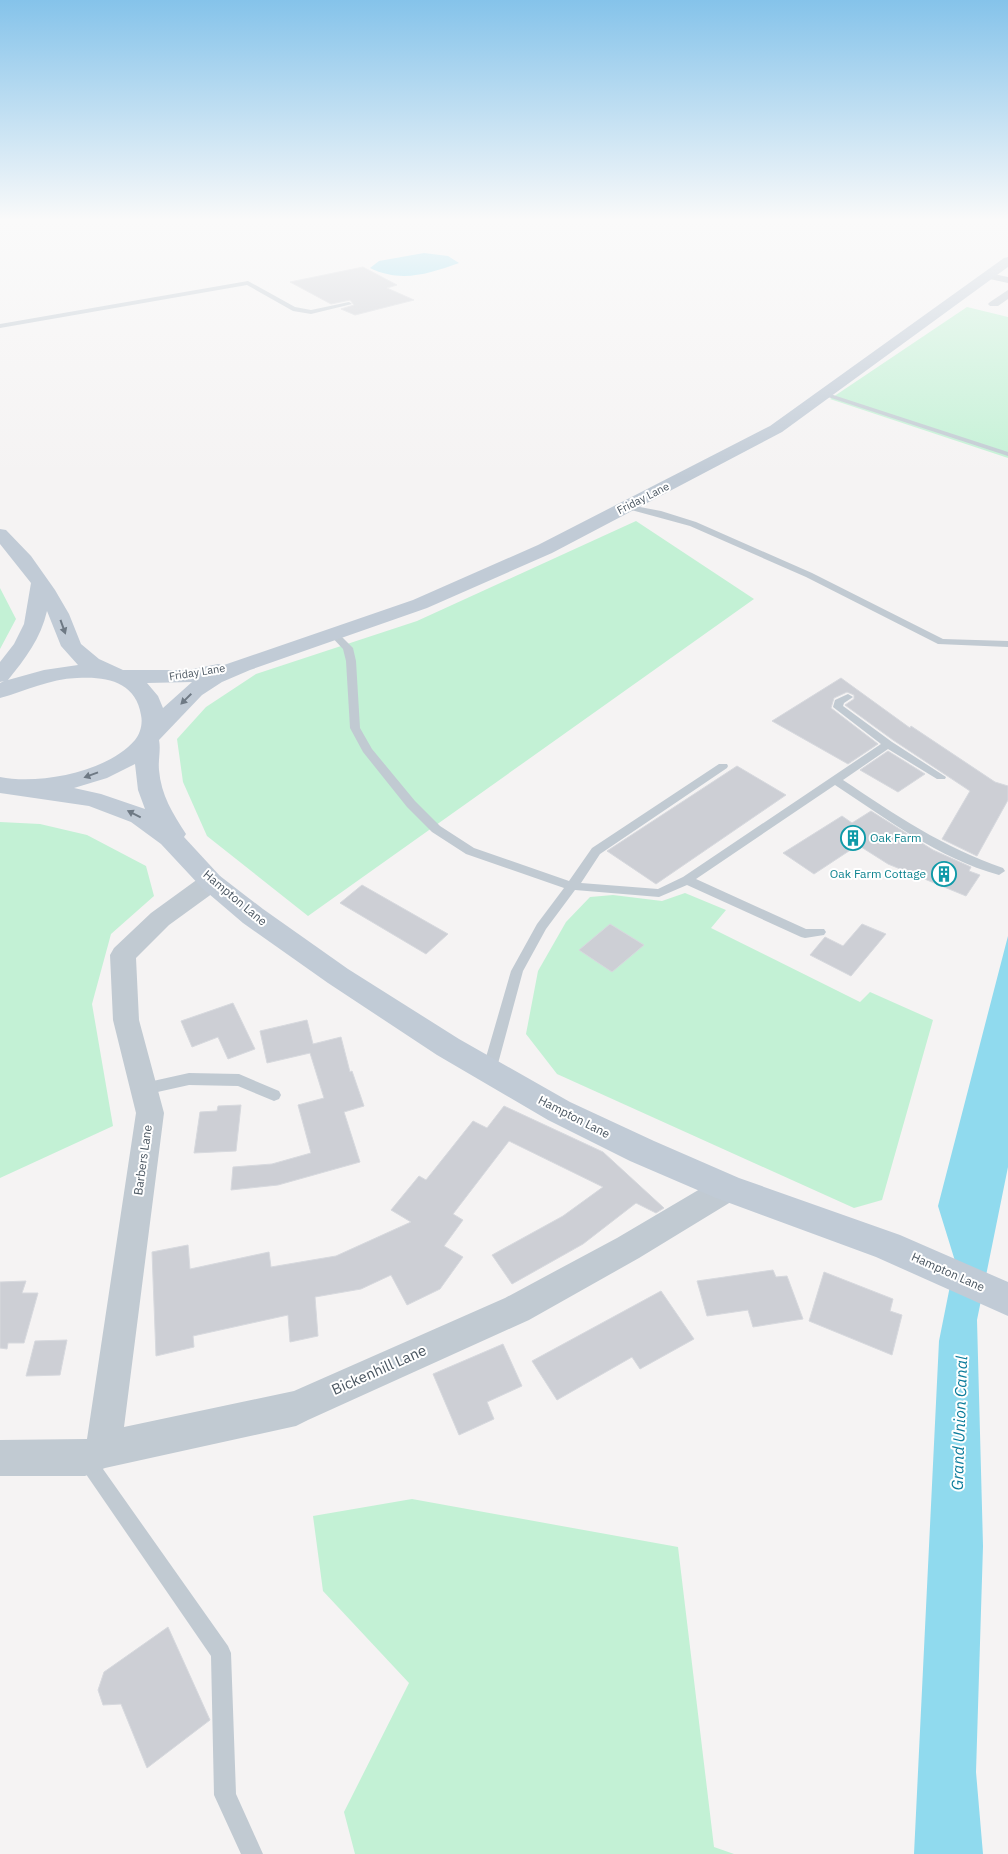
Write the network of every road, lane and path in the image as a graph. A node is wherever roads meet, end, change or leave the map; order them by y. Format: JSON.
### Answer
{"nodes":[{"id":1,"x":118,"y":306,"type":"edge"},
{"id":2,"x":287,"y":306,"type":"edge"},
{"id":3,"x":342,"y":306,"type":"edge"},
{"id":4,"x":948,"y":306,"type":"edge"},
{"id":5,"x":0,"y":326,"type":"edge"},
{"id":6,"x":824,"y":394,"type":"junction"},
{"id":7,"x":1008,"y":454,"type":"edge"},
{"id":8,"x":627,"y":506,"type":"junction"},
{"id":9,"x":0,"y":534,"type":"edge"},
{"id":10,"x":40,"y":584,"type":"junction"},
{"id":11,"x":333,"y":633,"type":"junction"},
{"id":12,"x":1008,"y":644,"type":"edge"},
{"id":13,"x":242,"y":665,"type":"junction"},
{"id":14,"x":0,"y":676,"type":"edge"},
{"id":15,"x":118,"y":676,"type":"junction"},
{"id":16,"x":0,"y":691,"type":"edge"},
{"id":17,"x":848,"y":697,"type":"dead end"},
{"id":18,"x":150,"y":737,"type":"junction"},
{"id":19,"x":888,"y":744,"type":"junction"},
{"id":20,"x":723,"y":766,"type":"dead end"},
{"id":21,"x":941,"y":777,"type":"dead end"},
{"id":22,"x":836,"y":780,"type":"junction"},
{"id":23,"x":11,"y":788,"type":"edge"},
{"id":24,"x":187,"y":854,"type":"junction"},
{"id":25,"x":998,"y":871,"type":"dead end"},
{"id":26,"x":687,"y":880,"type":"junction"},
{"id":27,"x":212,"y":882,"type":"junction"},
{"id":28,"x":572,"y":886,"type":"junction"},
{"id":29,"x":820,"y":932,"type":"dead end"},
{"id":30,"x":489,"y":1070,"type":"junction"},
{"id":31,"x":144,"y":1089,"type":"junction"},
{"id":32,"x":274,"y":1095,"type":"dead end"},
{"id":33,"x":728,"y":1188,"type":"junction"},
{"id":34,"x":1008,"y":1299,"type":"edge"},
{"id":35,"x":94,"y":1454,"type":"junction"},
{"id":36,"x":0,"y":1458,"type":"edge"},
{"id":37,"x":252,"y":1854,"type":"edge"}],
"edges":[{"from":1,"to":5,"type":"lane"},
{"from":2,"to":3,"type":"lane"},
{"from":4,"to":6,"type":"street","name":"Friday Lane"},
{"from":6,"to":7,"type":"lane"},
{"from":6,"to":8,"type":"street","name":"Friday Lane"},
{"from":8,"to":11,"type":"street","name":"Friday Lane"},
{"from":8,"to":12,"type":"lane"},
{"from":9,"to":10,"type":"street","name":"Hampton Lane"},
{"from":10,"to":14,"type":"street"},
{"from":10,"to":15,"type":"street","name":"Hampton Lane","one_way":true},
{"from":11,"to":13,"type":"street","name":"Friday Lane"},
{"from":11,"to":28,"type":"lane"},
{"from":13,"to":15,"type":"street","name":"Friday Lane"},
{"from":13,"to":18,"type":"street","name":"Friday Lane","one_way":true},
{"from":15,"to":16,"type":"street","name":"Friday Lane"},
{"from":15,"to":18,"type":"street","name":"Hampton Lane"},
{"from":17,"to":19,"type":"lane"},
{"from":18,"to":23,"type":"street","name":"Friday Lane","one_way":true},
{"from":18,"to":24,"type":"street","name":"Hampton Lane"},
{"from":19,"to":21,"type":"lane"},
{"from":19,"to":22,"type":"lane"},
{"from":20,"to":28,"type":"lane"},
{"from":22,"to":25,"type":"lane"},
{"from":22,"to":26,"type":"lane"},
{"from":24,"to":23,"type":"street","name":"Hampton Lane","one_way":true},
{"from":24,"to":27,"type":"street","name":"Hampton Lane"},
{"from":26,"to":28,"type":"lane"},
{"from":26,"to":29,"type":"lane"},
{"from":27,"to":30,"type":"street","name":"Hampton Lane"},
{"from":27,"to":31,"type":"street","name":"Barbers Lane"},
{"from":28,"to":30,"type":"lane"},
{"from":30,"to":33,"type":"street","name":"Hampton Lane"},
{"from":31,"to":32,"type":"lane"},
{"from":31,"to":35,"type":"street","name":"Barbers Lane"},
{"from":33,"to":34,"type":"street","name":"Hampton Lane"},
{"from":33,"to":35,"type":"street","name":"Bickenhill Lane"},
{"from":35,"to":36,"type":"street","name":"Bickenhill Lane"},
{"from":35,"to":37,"type":"lane"}]}
